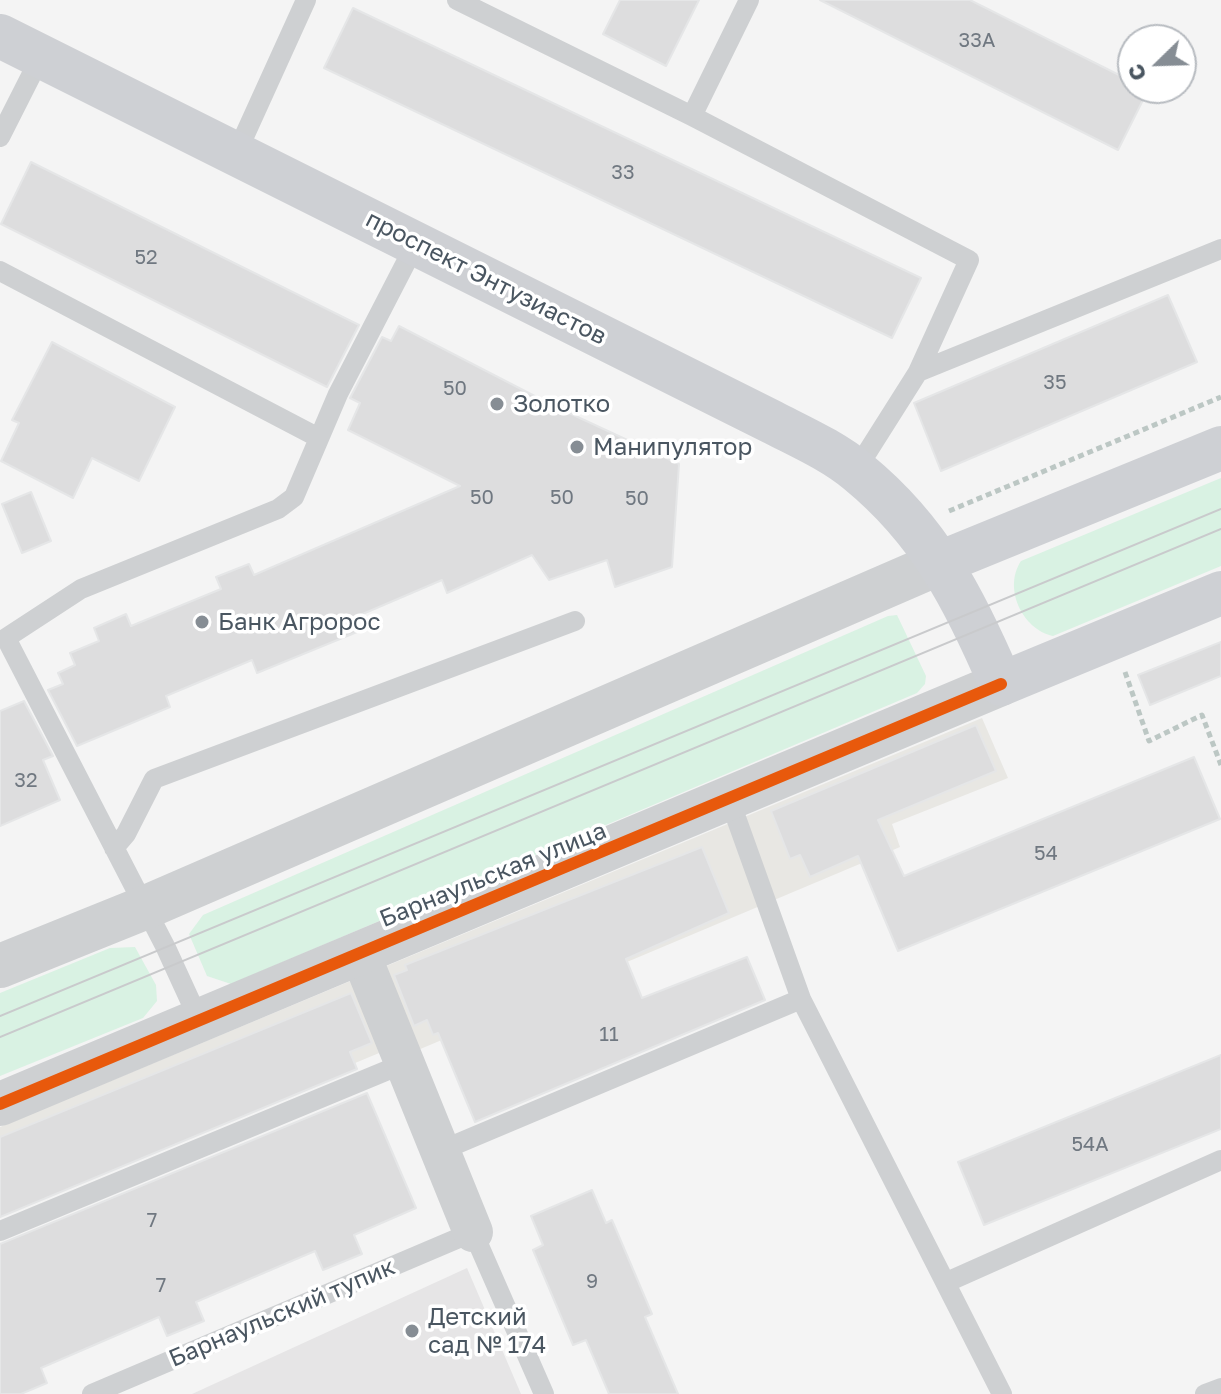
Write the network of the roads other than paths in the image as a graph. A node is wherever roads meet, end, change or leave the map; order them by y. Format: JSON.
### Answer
{"nodes":[{"id":1,"x":306,"y":0,"type":"edge"},
{"id":2,"x":457,"y":0,"type":"edge"},
{"id":3,"x":749,"y":0,"type":"edge"},
{"id":4,"x":0,"y":36,"type":"edge"},
{"id":5,"x":41,"y":56,"type":"junction"},
{"id":6,"x":692,"y":116,"type":"junction"},
{"id":7,"x":0,"y":137,"type":"edge"},
{"id":8,"x":237,"y":152,"type":"junction"},
{"id":9,"x":416,"y":243,"type":"junction"},
{"id":10,"x":1221,"y":249,"type":"edge"},
{"id":11,"x":0,"y":271,"type":"edge"},
{"id":12,"x":918,"y":372,"type":"junction"},
{"id":13,"x":319,"y":438,"type":"junction"},
{"id":14,"x":1221,"y":448,"type":"edge"},
{"id":15,"x":856,"y":470,"type":"junction"},
{"id":16,"x":942,"y":562,"type":"junction"},
{"id":17,"x":1221,"y":593,"type":"edge"},
{"id":18,"x":575,"y":621,"type":"dead end"},
{"id":19,"x":3,"y":639,"type":"edge"},
{"id":20,"x":1001,"y":684,"type":"junction"},
{"id":21,"x":730,"y":801,"type":"junction"},
{"id":22,"x":114,"y":848,"type":"junction"},
{"id":23,"x":144,"y":908,"type":"junction"},
{"id":24,"x":360,"y":953,"type":"junction"},
{"id":25,"x":0,"y":966,"type":"edge"},
{"id":26,"x":801,"y":999,"type":"junction"},
{"id":27,"x":199,"y":1020,"type":"junction"},
{"id":28,"x":405,"y":1063,"type":"junction"},
{"id":29,"x":0,"y":1104,"type":"edge"},
{"id":30,"x":440,"y":1151,"type":"junction"},
{"id":31,"x":1221,"y":1160,"type":"edge"},
{"id":32,"x":0,"y":1231,"type":"edge"},
{"id":33,"x":473,"y":1232,"type":"junction"},
{"id":34,"x":947,"y":1282,"type":"junction"},
{"id":35,"x":1221,"y":1388,"type":"edge"},
{"id":36,"x":92,"y":1394,"type":"edge"},
{"id":37,"x":544,"y":1394,"type":"edge"},
{"id":38,"x":1002,"y":1394,"type":"edge"},
{"id":39,"x":1205,"y":1394,"type":"edge"}],
"edges":[{"from":1,"to":8,"type":"lane"},
{"from":2,"to":6,"type":"lane"},
{"from":3,"to":6,"type":"lane"},
{"from":4,"to":5,"type":"main road","name":"проспект Энтузиастов"},
{"from":5,"to":7,"type":"lane"},
{"from":5,"to":8,"type":"main road","name":"проспект Энтузиастов"},
{"from":6,"to":12,"type":"lane"},
{"from":8,"to":9,"type":"main road","name":"проспект Энтузиастов"},
{"from":9,"to":13,"type":"lane"},
{"from":9,"to":15,"type":"main road","name":"проспект Энтузиастов"},
{"from":10,"to":12,"type":"lane"},
{"from":11,"to":13,"type":"lane"},
{"from":12,"to":15,"type":"lane"},
{"from":13,"to":19,"type":"lane"},
{"from":14,"to":16,"type":"main road"},
{"from":15,"to":16,"type":"main road","name":"проспект Энтузиастов"},
{"from":16,"to":20,"type":"main road","name":"проспект Энтузиастов"},
{"from":16,"to":23,"type":"street"},
{"from":17,"to":20,"type":"main road"},
{"from":18,"to":22,"type":"lane"},
{"from":19,"to":22,"type":"lane"},
{"from":20,"to":21,"type":"street","name":"Барнаульская улица"},
{"from":21,"to":24,"type":"street","name":"Барнаульская улица"},
{"from":21,"to":26,"type":"lane"},
{"from":22,"to":23,"type":"lane"},
{"from":23,"to":25,"type":"street"},
{"from":23,"to":27,"type":"lane"},
{"from":24,"to":27,"type":"street","name":"Барнаульская улица"},
{"from":24,"to":28,"type":"street"},
{"from":26,"to":30,"type":"lane"},
{"from":26,"to":34,"type":"lane"},
{"from":27,"to":29,"type":"street","name":"Барнаульская улица"},
{"from":28,"to":30,"type":"street"},
{"from":28,"to":32,"type":"lane"},
{"from":30,"to":33,"type":"street"},
{"from":31,"to":34,"type":"lane"},
{"from":33,"to":36,"type":"lane","name":"Барнаульский тупик"},
{"from":33,"to":37,"type":"lane"},
{"from":34,"to":38,"type":"lane"},
{"from":35,"to":39,"type":"lane"}]}
